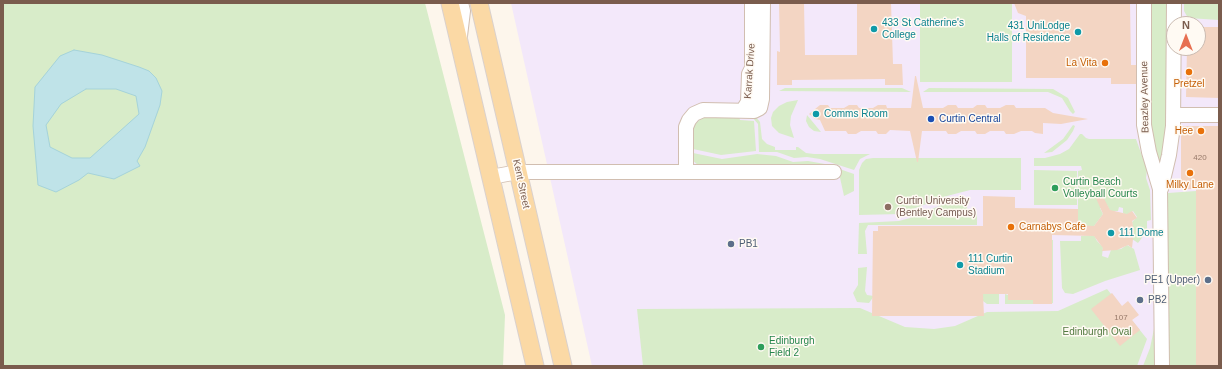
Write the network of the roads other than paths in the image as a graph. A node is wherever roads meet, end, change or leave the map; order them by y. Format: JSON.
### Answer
{"nodes":[{"id":1,"x":450,"y":3,"type":"edge"},
{"id":2,"x":461,"y":3,"type":"edge"},
{"id":3,"x":479,"y":3,"type":"edge"},
{"id":4,"x":752,"y":3,"type":"edge"},
{"id":5,"x":763,"y":3,"type":"edge"},
{"id":6,"x":1144,"y":3,"type":"edge"},
{"id":7,"x":1174,"y":3,"type":"edge"},
{"id":8,"x":460,"y":40,"type":"junction"},
{"id":9,"x":743,"y":110,"type":"junction"},
{"id":10,"x":1173,"y":115,"type":"junction"},
{"id":11,"x":1219,"y":115,"type":"edge"},
{"id":12,"x":518,"y":172,"type":"junction"},
{"id":13,"x":686,"y":172,"type":"junction"},
{"id":14,"x":834,"y":172,"type":"dead end"},
{"id":15,"x":491,"y":177,"type":"junction"},
{"id":16,"x":1160,"y":189,"type":"junction"},
{"id":17,"x":535,"y":366,"type":"edge"},
{"id":18,"x":563,"y":366,"type":"edge"},
{"id":19,"x":1162,"y":366,"type":"edge"}],
"edges":[{"from":1,"to":8,"type":"main road"},
{"from":2,"to":8,"type":"street"},
{"from":3,"to":12,"type":"main road","name":"Kent Street"},
{"from":4,"to":9,"type":"street","name":"Karrak Drive"},
{"from":5,"to":9,"type":"street","name":"Karrak Drive"},
{"from":6,"to":16,"type":"street","name":"Beazley Avenue"},
{"from":7,"to":10,"type":"street","name":"Beazley Avenue"},
{"from":8,"to":15,"type":"main road"},
{"from":9,"to":13,"type":"street"},
{"from":10,"to":11,"type":"street"},
{"from":10,"to":16,"type":"street","name":"Beazley Avenue"},
{"from":12,"to":13,"type":"street"},
{"from":12,"to":15,"type":"street"},
{"from":12,"to":18,"type":"main road","name":"Kent Street"},
{"from":13,"to":14,"type":"street"},
{"from":15,"to":17,"type":"main road"},
{"from":16,"to":19,"type":"street","name":"Beazley Avenue"}]}
